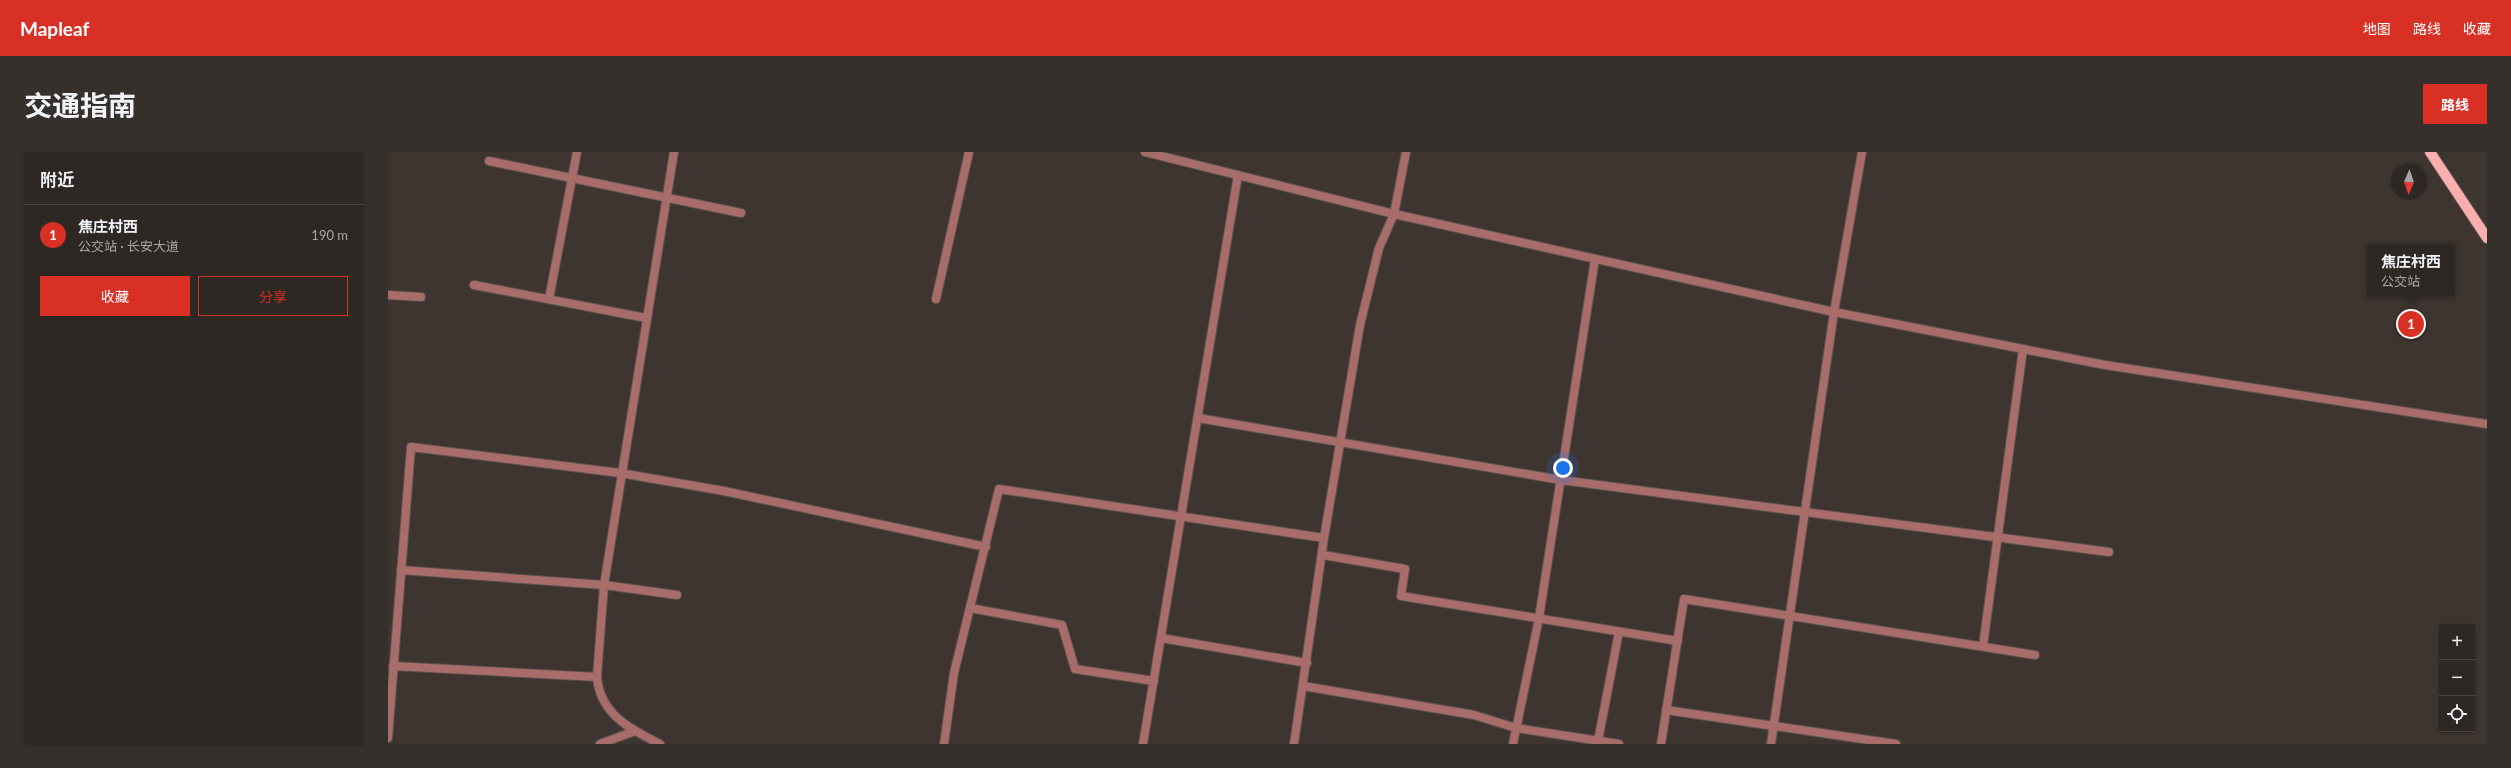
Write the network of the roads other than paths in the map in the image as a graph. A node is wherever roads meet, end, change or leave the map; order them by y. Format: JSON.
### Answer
{"nodes":[{"id":1,"x":577,"y":152,"type":"edge"},
{"id":2,"x":674,"y":152,"type":"edge"},
{"id":3,"x":969,"y":152,"type":"edge"},
{"id":4,"x":1145,"y":152,"type":"edge"},
{"id":5,"x":1406,"y":152,"type":"edge"},
{"id":6,"x":1862,"y":152,"type":"edge"},
{"id":7,"x":2430,"y":152,"type":"edge"},
{"id":8,"x":489,"y":161,"type":"dead end"},
{"id":9,"x":1238,"y":175,"type":"junction"},
{"id":10,"x":571,"y":178,"type":"junction"},
{"id":11,"x":666,"y":198,"type":"junction"},
{"id":12,"x":741,"y":213,"type":"dead end"},
{"id":13,"x":1394,"y":214,"type":"junction"},
{"id":14,"x":2487,"y":238,"type":"edge"},
{"id":15,"x":1595,"y":259,"type":"junction"},
{"id":16,"x":474,"y":285,"type":"dead end"},
{"id":17,"x":388,"y":295,"type":"edge"},
{"id":18,"x":421,"y":297,"type":"dead end"},
{"id":19,"x":936,"y":298,"type":"dead end"},
{"id":20,"x":549,"y":299,"type":"junction"},
{"id":21,"x":1834,"y":312,"type":"junction"},
{"id":22,"x":646,"y":318,"type":"junction"},
{"id":23,"x":2023,"y":349,"type":"junction"},
{"id":24,"x":1198,"y":418,"type":"junction"},
{"id":25,"x":2487,"y":424,"type":"edge"},
{"id":26,"x":1340,"y":443,"type":"junction"},
{"id":27,"x":620,"y":473,"type":"junction"},
{"id":28,"x":1561,"y":480,"type":"junction"},
{"id":29,"x":1805,"y":512,"type":"junction"},
{"id":30,"x":1181,"y":516,"type":"junction"},
{"id":31,"x":1324,"y":538,"type":"junction"},
{"id":32,"x":1998,"y":538,"type":"junction"},
{"id":33,"x":986,"y":547,"type":"junction"},
{"id":34,"x":2109,"y":552,"type":"dead end"},
{"id":35,"x":1324,"y":556,"type":"junction"},
{"id":36,"x":401,"y":570,"type":"junction"},
{"id":37,"x":604,"y":586,"type":"junction"},
{"id":38,"x":677,"y":595,"type":"dead end"},
{"id":39,"x":970,"y":608,"type":"junction"},
{"id":40,"x":1789,"y":615,"type":"junction"},
{"id":41,"x":1539,"y":618,"type":"junction"},
{"id":42,"x":1619,"y":632,"type":"junction"},
{"id":43,"x":1161,"y":638,"type":"junction"},
{"id":44,"x":1678,"y":641,"type":"junction"},
{"id":45,"x":1983,"y":646,"type":"junction"},
{"id":46,"x":2034,"y":655,"type":"dead end"},
{"id":47,"x":1307,"y":663,"type":"junction"},
{"id":48,"x":393,"y":666,"type":"junction"},
{"id":49,"x":597,"y":677,"type":"junction"},
{"id":50,"x":1154,"y":681,"type":"junction"},
{"id":51,"x":1303,"y":686,"type":"junction"},
{"id":52,"x":1666,"y":710,"type":"junction"},
{"id":53,"x":1774,"y":726,"type":"junction"},
{"id":54,"x":1516,"y":728,"type":"junction"},
{"id":55,"x":634,"y":731,"type":"junction"},
{"id":56,"x":388,"y":738,"type":"edge"},
{"id":57,"x":1598,"y":741,"type":"junction"},
{"id":58,"x":600,"y":744,"type":"edge"},
{"id":59,"x":660,"y":744,"type":"edge"},
{"id":60,"x":944,"y":744,"type":"edge"},
{"id":61,"x":1143,"y":744,"type":"edge"},
{"id":62,"x":1294,"y":744,"type":"edge"},
{"id":63,"x":1513,"y":744,"type":"edge"},
{"id":64,"x":1619,"y":744,"type":"edge"},
{"id":65,"x":1661,"y":744,"type":"edge"},
{"id":66,"x":1771,"y":744,"type":"edge"},
{"id":67,"x":1896,"y":744,"type":"edge"}],
"edges":[{"from":1,"to":10,"type":"street"},
{"from":2,"to":11,"type":"street"},
{"from":3,"to":19,"type":"street"},
{"from":4,"to":9,"type":"street"},
{"from":5,"to":13,"type":"street"},
{"from":6,"to":21,"type":"street"},
{"from":7,"to":14,"type":"main road"},
{"from":8,"to":10,"type":"street"},
{"from":9,"to":13,"type":"street"},
{"from":9,"to":24,"type":"street"},
{"from":10,"to":11,"type":"street"},
{"from":10,"to":20,"type":"street"},
{"from":11,"to":12,"type":"street"},
{"from":11,"to":22,"type":"street"},
{"from":13,"to":15,"type":"street"},
{"from":13,"to":26,"type":"street"},
{"from":15,"to":21,"type":"street"},
{"from":15,"to":28,"type":"street"},
{"from":16,"to":20,"type":"street"},
{"from":17,"to":18,"type":"street"},
{"from":20,"to":22,"type":"street"},
{"from":21,"to":23,"type":"street"},
{"from":21,"to":29,"type":"street"},
{"from":22,"to":27,"type":"street"},
{"from":23,"to":25,"type":"street"},
{"from":23,"to":32,"type":"street"},
{"from":24,"to":26,"type":"street"},
{"from":24,"to":30,"type":"street"},
{"from":26,"to":28,"type":"street"},
{"from":26,"to":31,"type":"street"},
{"from":27,"to":33,"type":"street"},
{"from":27,"to":36,"type":"street"},
{"from":27,"to":37,"type":"street"},
{"from":28,"to":29,"type":"street"},
{"from":28,"to":41,"type":"street"},
{"from":29,"to":32,"type":"street"},
{"from":29,"to":40,"type":"street"},
{"from":30,"to":31,"type":"street"},
{"from":30,"to":33,"type":"street"},
{"from":30,"to":43,"type":"street"},
{"from":31,"to":35,"type":"street"},
{"from":32,"to":34,"type":"street"},
{"from":32,"to":45,"type":"street"},
{"from":33,"to":39,"type":"street"},
{"from":35,"to":41,"type":"street"},
{"from":35,"to":47,"type":"street"},
{"from":36,"to":37,"type":"street"},
{"from":36,"to":48,"type":"street"},
{"from":37,"to":38,"type":"street"},
{"from":37,"to":49,"type":"street"},
{"from":39,"to":50,"type":"street"},
{"from":39,"to":60,"type":"street"},
{"from":40,"to":44,"type":"street"},
{"from":40,"to":45,"type":"street"},
{"from":40,"to":53,"type":"street"},
{"from":41,"to":42,"type":"street"},
{"from":41,"to":54,"type":"street"},
{"from":42,"to":44,"type":"street"},
{"from":42,"to":57,"type":"street"},
{"from":43,"to":47,"type":"street"},
{"from":43,"to":50,"type":"street"},
{"from":44,"to":52,"type":"street"},
{"from":45,"to":46,"type":"street"},
{"from":47,"to":51,"type":"street"},
{"from":48,"to":49,"type":"street"},
{"from":48,"to":56,"type":"street"},
{"from":49,"to":55,"type":"street"},
{"from":50,"to":61,"type":"street"},
{"from":51,"to":54,"type":"street"},
{"from":51,"to":62,"type":"street"},
{"from":52,"to":53,"type":"street"},
{"from":52,"to":65,"type":"street"},
{"from":53,"to":66,"type":"street"},
{"from":53,"to":67,"type":"street"},
{"from":54,"to":57,"type":"street"},
{"from":54,"to":63,"type":"street"},
{"from":55,"to":58,"type":"street"},
{"from":55,"to":59,"type":"street"},
{"from":57,"to":64,"type":"street"}]}
